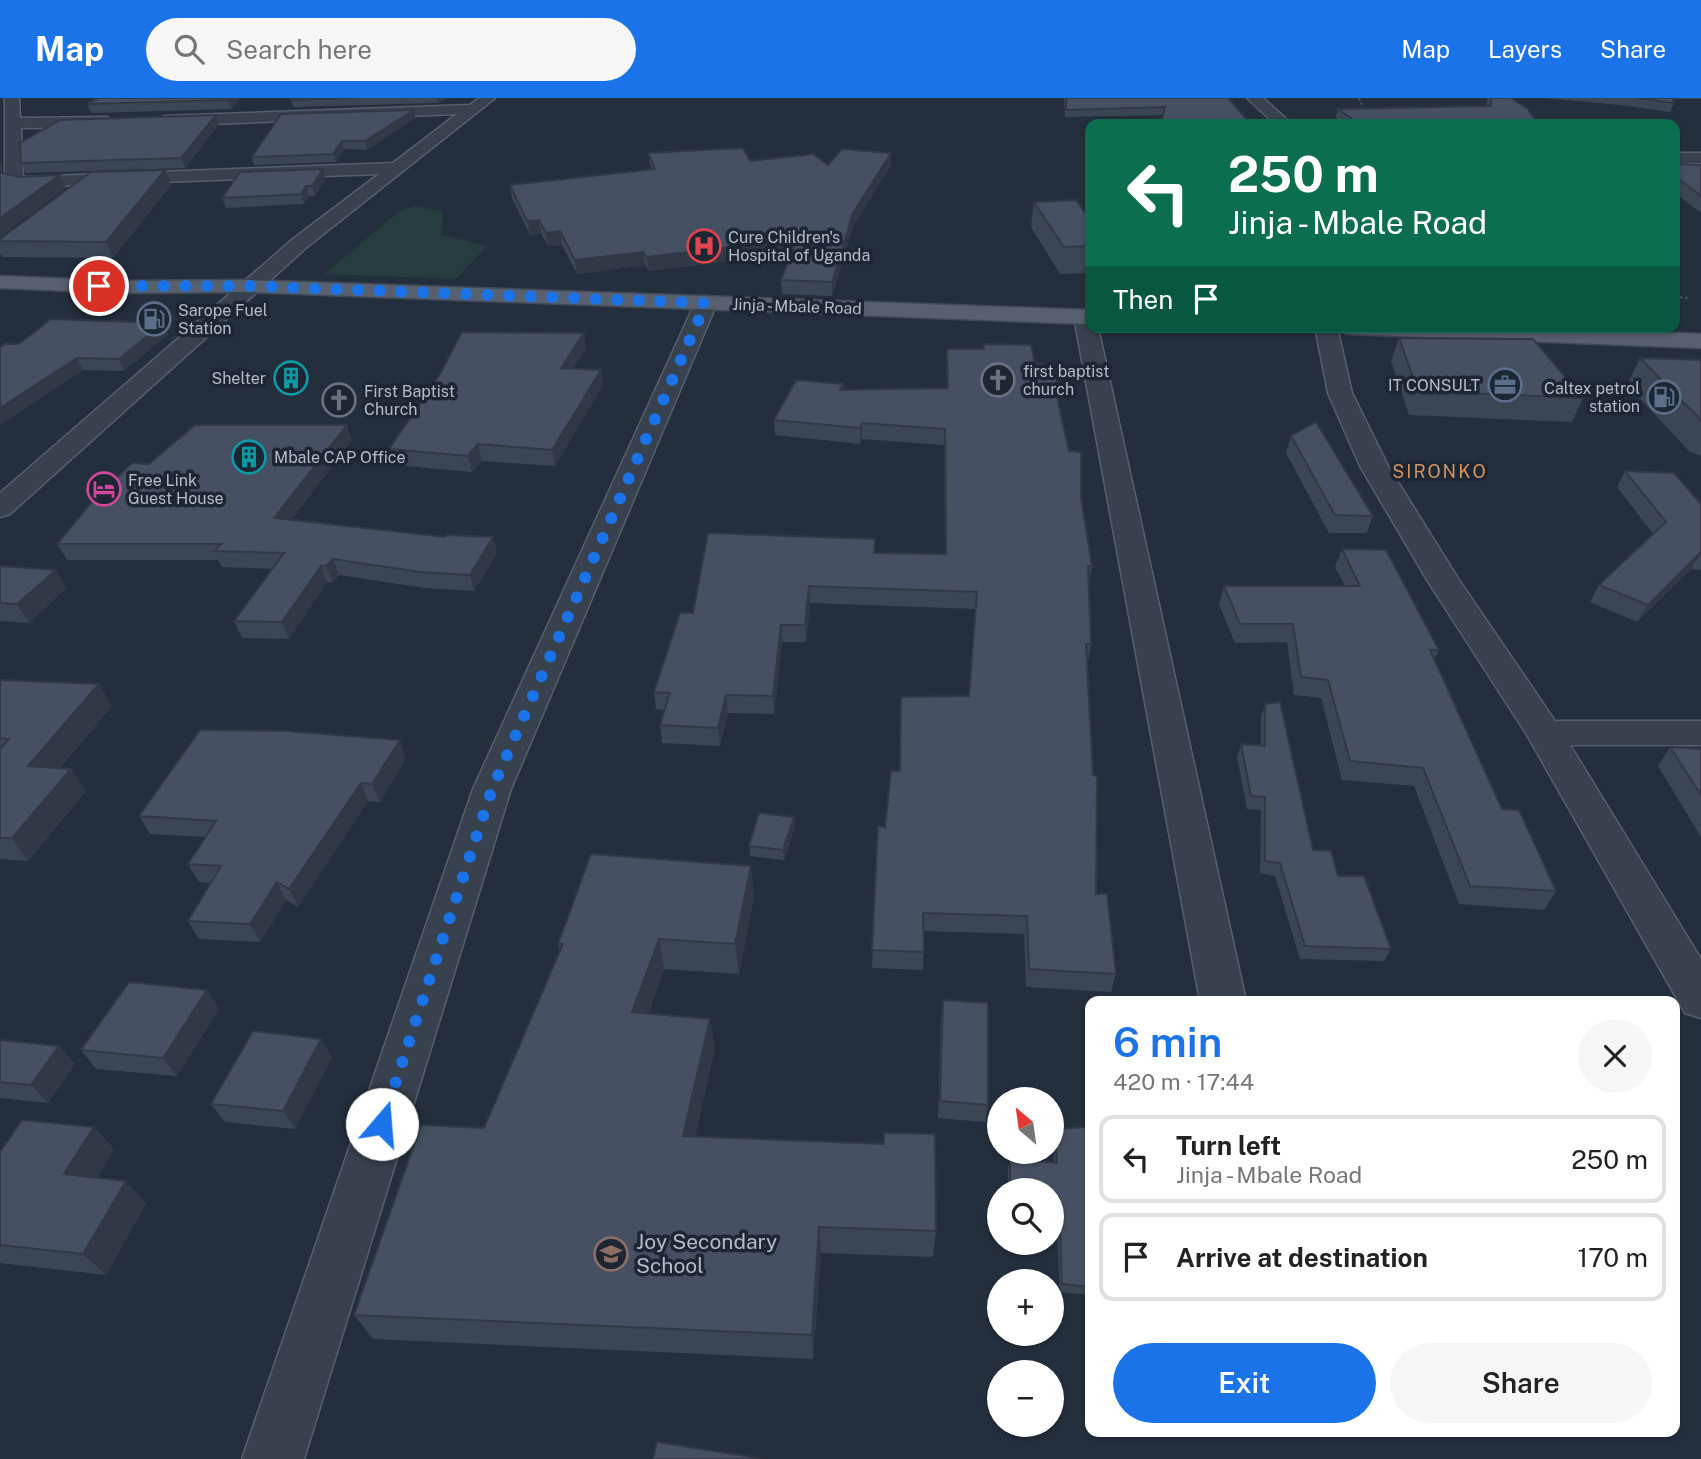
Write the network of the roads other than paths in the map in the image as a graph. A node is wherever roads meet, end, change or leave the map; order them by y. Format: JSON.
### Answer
{"nodes":[{"id":1,"x":12,"y":98,"type":"edge"},
{"id":2,"x":1254,"y":98,"type":"edge"},
{"id":3,"x":480,"y":103,"type":"edge"},
{"id":4,"x":1278,"y":119,"type":"edge"},
{"id":5,"x":149,"y":121,"type":"edge"},
{"id":6,"x":123,"y":122,"type":"edge"},
{"id":7,"x":13,"y":123,"type":"junction"},
{"id":8,"x":1680,"y":158,"type":"edge"},
{"id":9,"x":1701,"y":158,"type":"edge"},
{"id":10,"x":397,"y":168,"type":"junction"},
{"id":11,"x":91,"y":181,"type":"junction"},
{"id":12,"x":71,"y":196,"type":"edge"},
{"id":13,"x":0,"y":282,"type":"edge"},
{"id":14,"x":249,"y":286,"type":"junction"},
{"id":15,"x":706,"y":303,"type":"junction"},
{"id":16,"x":1085,"y":317,"type":"edge"},
{"id":17,"x":1091,"y":333,"type":"edge"},
{"id":18,"x":1327,"y":333,"type":"edge"},
{"id":19,"x":1489,"y":333,"type":"edge"},
{"id":20,"x":1699,"y":342,"type":"edge"},
{"id":21,"x":0,"y":508,"type":"edge"},
{"id":22,"x":1544,"y":733,"type":"junction"},
{"id":23,"x":1701,"y":733,"type":"edge"},
{"id":24,"x":1222,"y":996,"type":"edge"},
{"id":25,"x":1701,"y":999,"type":"edge"},
{"id":26,"x":273,"y":1459,"type":"edge"}],
"edges":[{"from":1,"to":7,"type":"street"},
{"from":2,"to":4,"type":"street"},
{"from":3,"to":5,"type":"street"},
{"from":3,"to":10,"type":"street"},
{"from":6,"to":7,"type":"street"},
{"from":7,"to":11,"type":"street"},
{"from":8,"to":9,"type":"street"},
{"from":10,"to":11,"type":"street"},
{"from":10,"to":14,"type":"street"},
{"from":11,"to":12,"type":"street"},
{"from":13,"to":14,"type":"main road","name":"Jinja - Mbale Road"},
{"from":14,"to":15,"type":"main road","name":"Jinja - Mbale Road"},
{"from":14,"to":21,"type":"street"},
{"from":15,"to":16,"type":"main road","name":"Jinja - Mbale Road"},
{"from":15,"to":26,"type":"street"},
{"from":17,"to":24,"type":"street"},
{"from":18,"to":22,"type":"street"},
{"from":19,"to":20,"type":"main road"},
{"from":22,"to":23,"type":"street"},
{"from":22,"to":25,"type":"street"}]}
